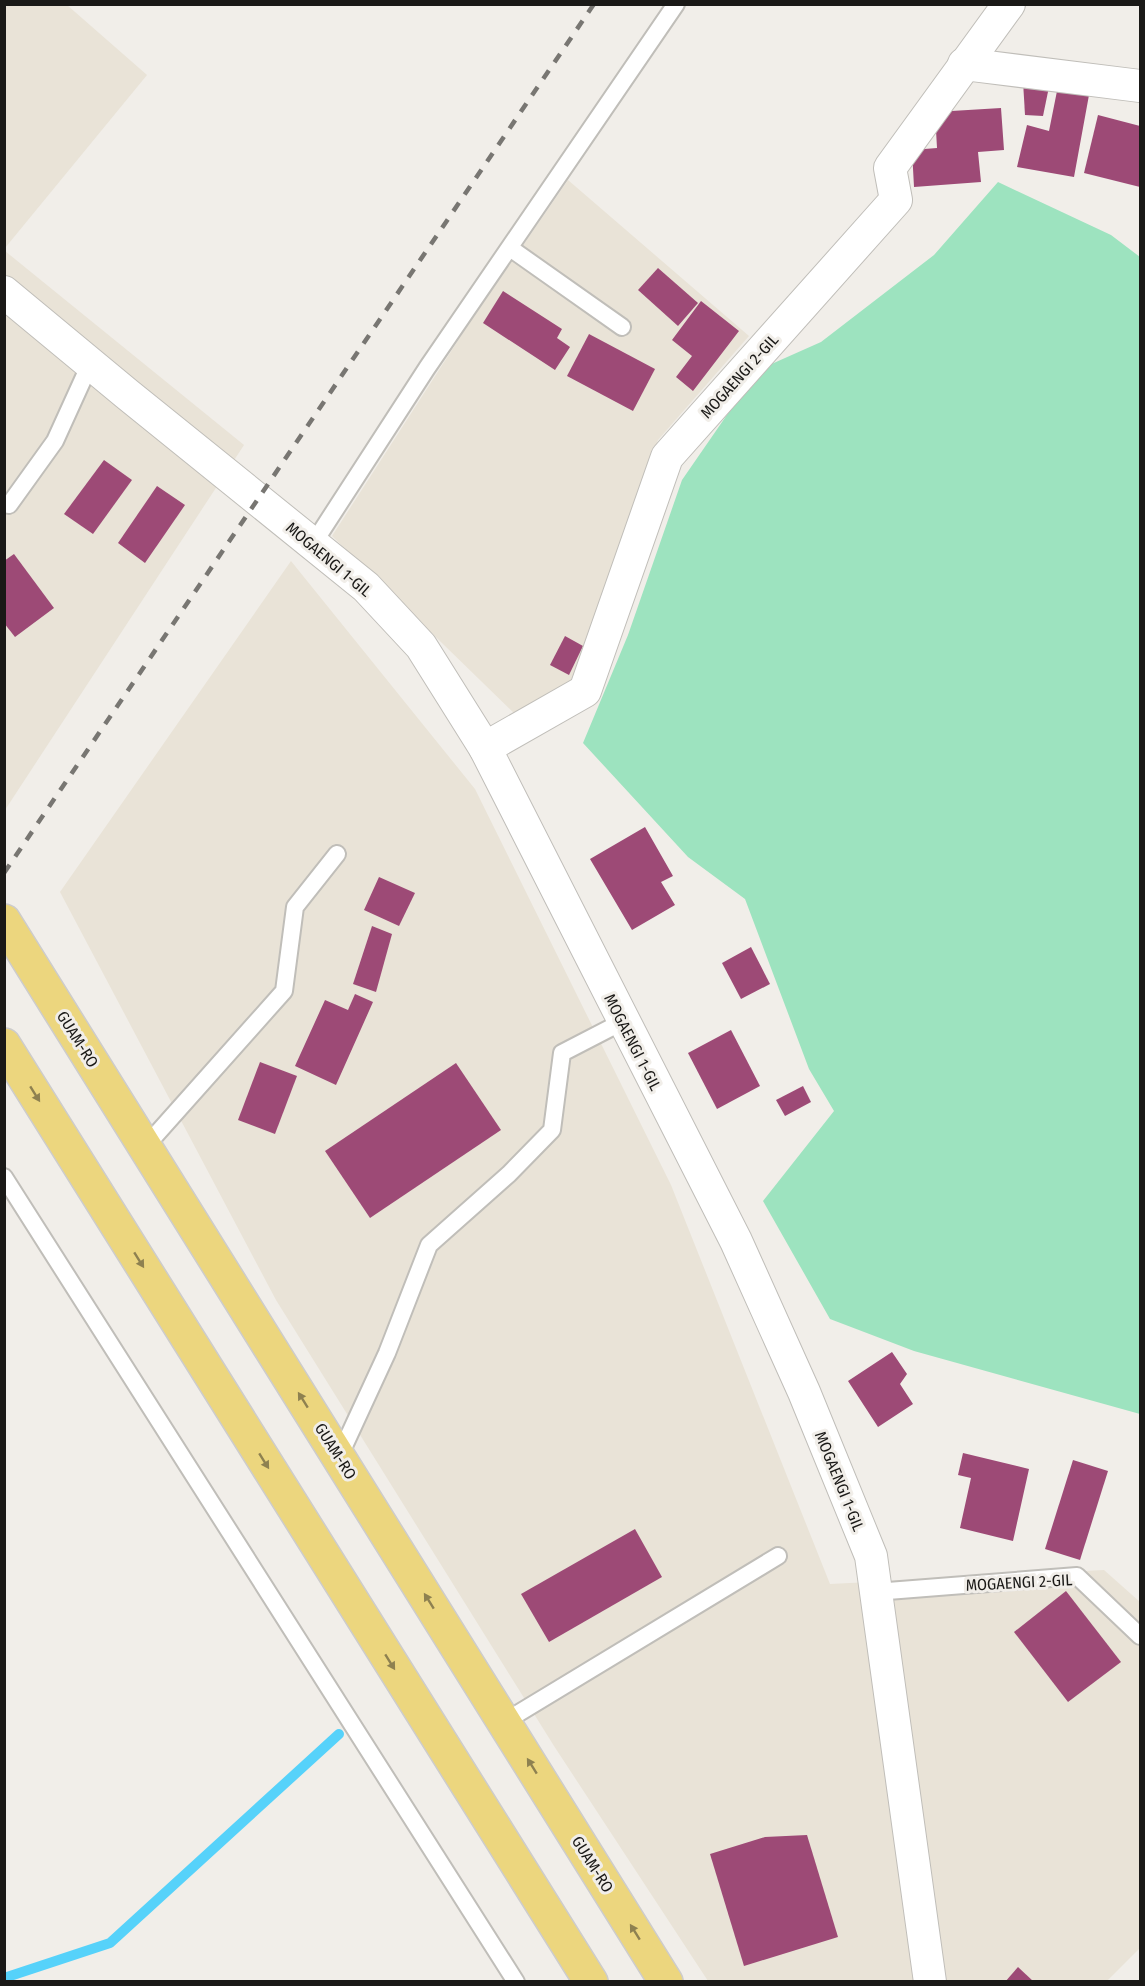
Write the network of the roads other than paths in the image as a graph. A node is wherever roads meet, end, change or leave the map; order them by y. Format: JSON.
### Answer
{"nodes":[{"id":1,"x":676,"y":4,"type":"edge"},
{"id":2,"x":1009,"y":4,"type":"edge"},
{"id":3,"x":964,"y":64,"type":"junction"},
{"id":4,"x":1140,"y":86,"type":"edge"},
{"id":5,"x":510,"y":248,"type":"junction"},
{"id":6,"x":4,"y":292,"type":"edge"},
{"id":7,"x":622,"y":327,"type":"dead end"},
{"id":8,"x":90,"y":364,"type":"junction"},
{"id":9,"x":9,"y":505,"type":"dead end"},
{"id":10,"x":313,"y":544,"type":"junction"},
{"id":11,"x":485,"y":748,"type":"junction"},
{"id":12,"x":337,"y":854,"type":"dead end"},
{"id":13,"x":4,"y":921,"type":"edge"},
{"id":14,"x":622,"y":1022,"type":"junction"},
{"id":15,"x":4,"y":1045,"type":"edge"},
{"id":16,"x":145,"y":1147,"type":"junction"},
{"id":17,"x":4,"y":1177,"type":"edge"},
{"id":18,"x":339,"y":1457,"type":"junction"},
{"id":19,"x":777,"y":1556,"type":"dead end"},
{"id":20,"x":875,"y":1592,"type":"junction"},
{"id":21,"x":1140,"y":1636,"type":"edge"},
{"id":22,"x":504,"y":1722,"type":"junction"},
{"id":23,"x":516,"y":1982,"type":"edge"},
{"id":24,"x":591,"y":1982,"type":"edge"},
{"id":25,"x":666,"y":1982,"type":"edge"},
{"id":26,"x":930,"y":1982,"type":"edge"}],
"edges":[{"from":1,"to":5,"type":"lane"},
{"from":2,"to":3,"type":"street","name":"MOGAENGI 2-GIL"},
{"from":3,"to":4,"type":"street"},
{"from":3,"to":11,"type":"street","name":"MOGAENGI 2-GIL"},
{"from":5,"to":7,"type":"lane"},
{"from":5,"to":10,"type":"lane"},
{"from":6,"to":8,"type":"street","name":"MOGAENGI 1-GIL"},
{"from":8,"to":9,"type":"lane"},
{"from":8,"to":10,"type":"street","name":"MOGAENGI 1-GIL"},
{"from":10,"to":11,"type":"street","name":"MOGAENGI 1-GIL"},
{"from":11,"to":14,"type":"street","name":"MOGAENGI 1-GIL"},
{"from":12,"to":16,"type":"lane"},
{"from":13,"to":16,"type":"main road","name":"GUAM-RO"},
{"from":14,"to":18,"type":"lane"},
{"from":14,"to":20,"type":"street","name":"MOGAENGI 1-GIL"},
{"from":15,"to":24,"type":"main road","one_way":true},
{"from":18,"to":16,"type":"main road","name":"GUAM-RO","one_way":true},
{"from":17,"to":23,"type":"lane"},
{"from":22,"to":18,"type":"main road","name":"GUAM-RO","one_way":true},
{"from":19,"to":22,"type":"lane"},
{"from":20,"to":21,"type":"lane","name":"MOGAENGI 2-GIL"},
{"from":20,"to":26,"type":"street","name":"MOGAENGI 1-GIL"},
{"from":25,"to":22,"type":"main road","name":"GUAM-RO","one_way":true}]}
